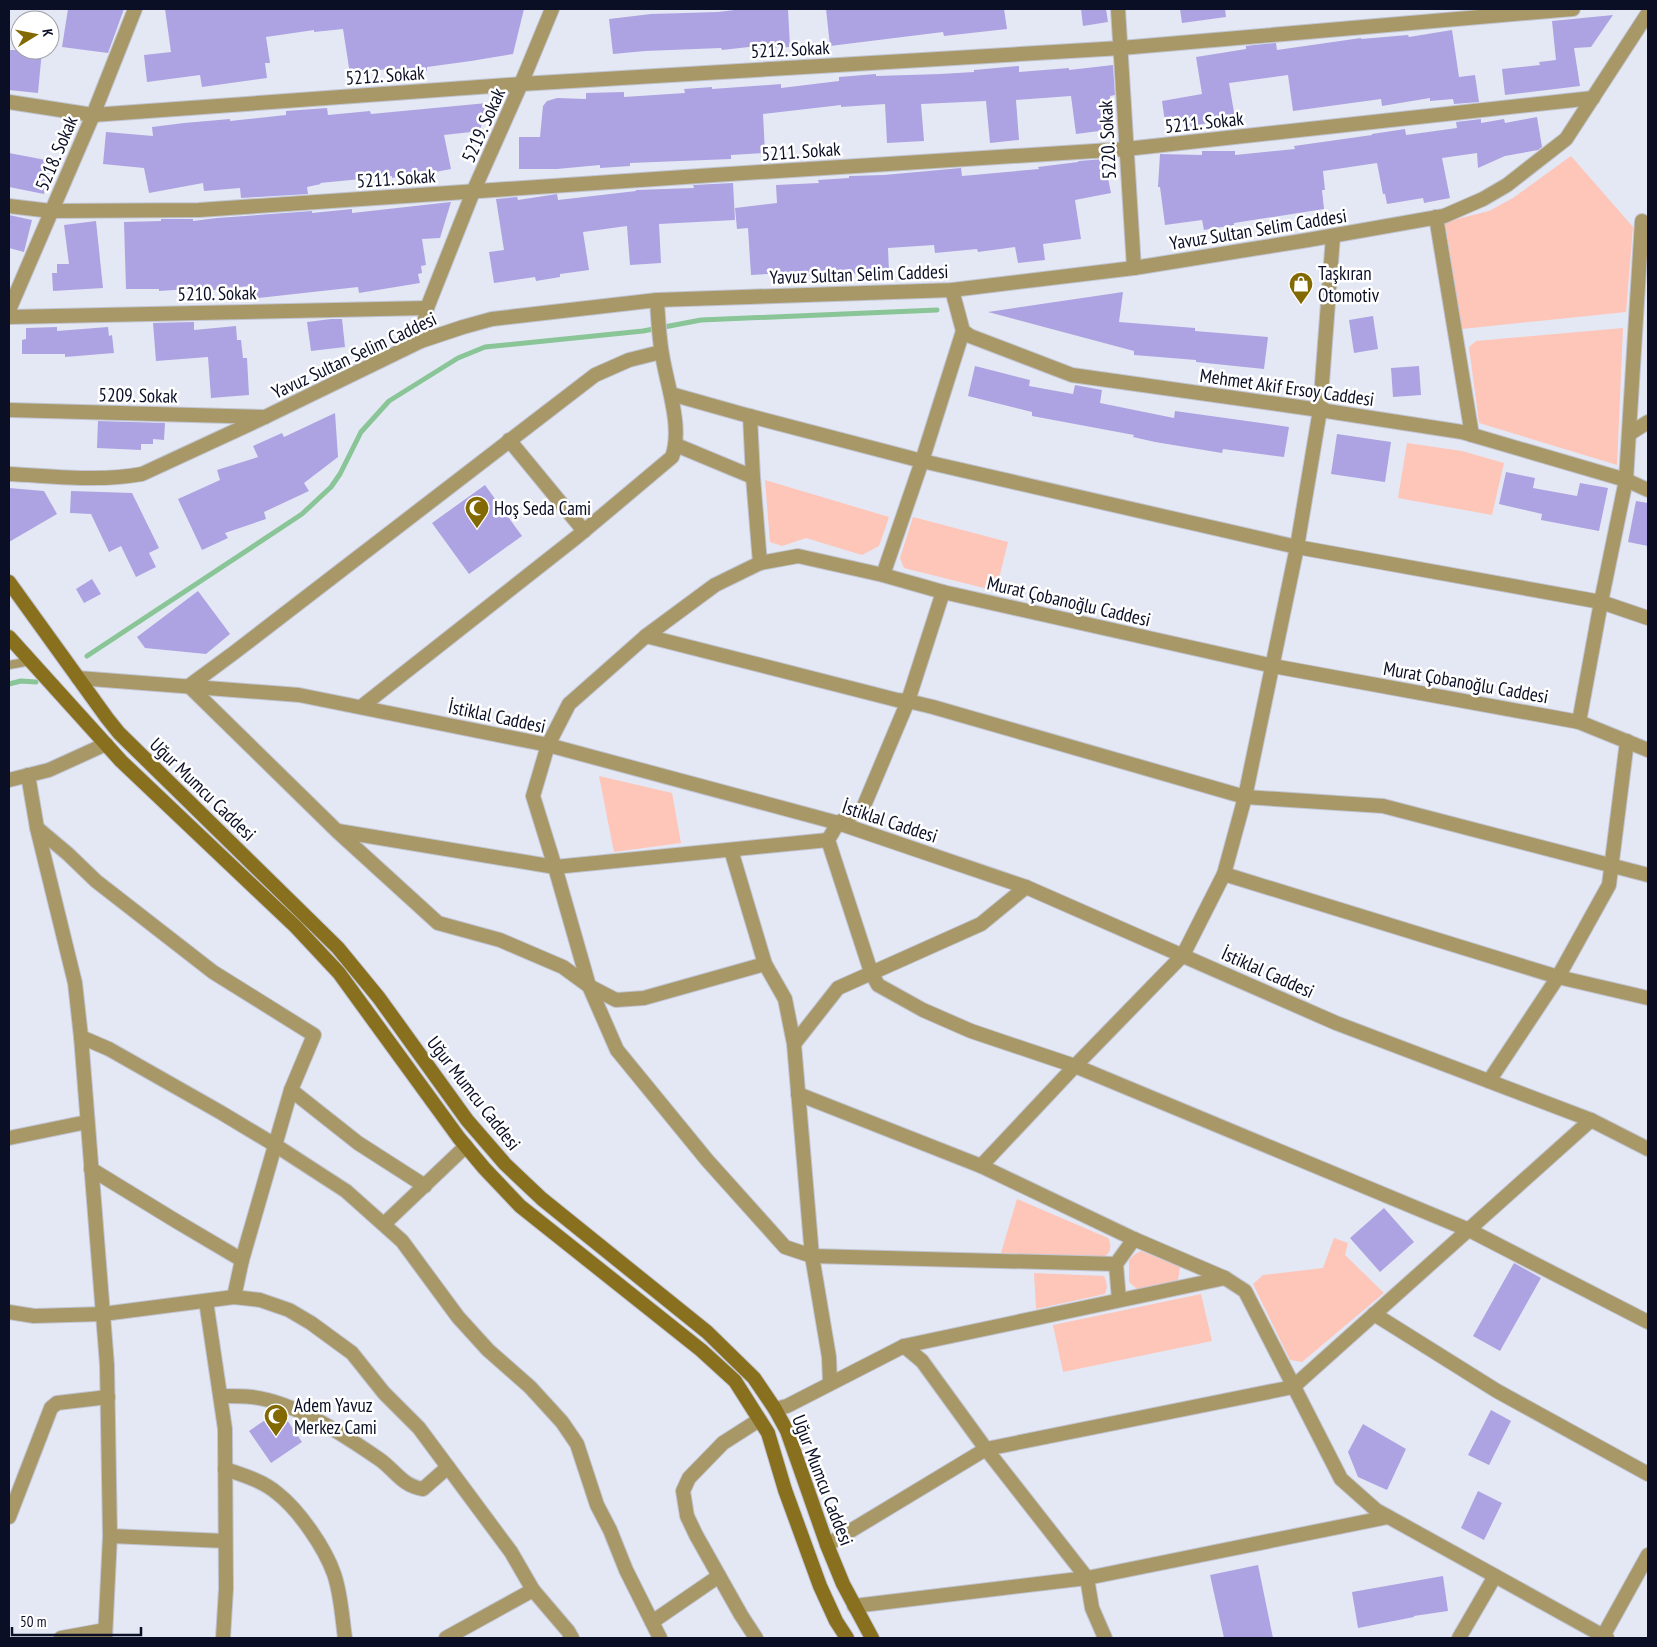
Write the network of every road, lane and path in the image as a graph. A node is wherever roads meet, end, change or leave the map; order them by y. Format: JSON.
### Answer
{"nodes":[{"id":1,"x":135,"y":9,"type":"edge"},
{"id":2,"x":552,"y":9,"type":"edge"},
{"id":3,"x":1118,"y":9,"type":"edge"},
{"id":4,"x":1573,"y":9,"type":"edge"},
{"id":5,"x":1648,"y":13,"type":"edge"},
{"id":6,"x":1121,"y":48,"type":"junction"},
{"id":7,"x":521,"y":84,"type":"junction"},
{"id":8,"x":1593,"y":98,"type":"junction"},
{"id":9,"x":9,"y":102,"type":"edge"},
{"id":10,"x":93,"y":115,"type":"junction"},
{"id":11,"x":1126,"y":149,"type":"junction"},
{"id":12,"x":473,"y":192,"type":"junction"},
{"id":13,"x":9,"y":206,"type":"edge"},
{"id":14,"x":52,"y":212,"type":"junction"},
{"id":15,"x":1436,"y":217,"type":"junction"},
{"id":16,"x":1642,"y":221,"type":"dead end"},
{"id":17,"x":1333,"y":236,"type":"junction"},
{"id":18,"x":1134,"y":268,"type":"junction"},
{"id":19,"x":952,"y":290,"type":"junction"},
{"id":20,"x":656,"y":300,"type":"junction"},
{"id":21,"x":427,"y":308,"type":"junction"},
{"id":22,"x":9,"y":310,"type":"edge"},
{"id":23,"x":9,"y":317,"type":"edge"},
{"id":24,"x":963,"y":331,"type":"junction"},
{"id":25,"x":421,"y":341,"type":"junction"},
{"id":26,"x":661,"y":346,"type":"junction"},
{"id":27,"x":671,"y":394,"type":"junction"},
{"id":28,"x":9,"y":410,"type":"edge"},
{"id":29,"x":1320,"y":410,"type":"junction"},
{"id":30,"x":750,"y":416,"type":"junction"},
{"id":31,"x":266,"y":417,"type":"junction"},
{"id":32,"x":1648,"y":422,"type":"edge"},
{"id":33,"x":1629,"y":434,"type":"junction"},
{"id":34,"x":1472,"y":435,"type":"junction"},
{"id":35,"x":509,"y":440,"type":"junction"},
{"id":36,"x":676,"y":445,"type":"junction"},
{"id":37,"x":922,"y":461,"type":"junction"},
{"id":38,"x":9,"y":474,"type":"edge"},
{"id":39,"x":753,"y":477,"type":"junction"},
{"id":40,"x":1626,"y":480,"type":"junction"},
{"id":41,"x":1648,"y":490,"type":"edge"},
{"id":42,"x":584,"y":531,"type":"junction"},
{"id":43,"x":1297,"y":547,"type":"junction"},
{"id":44,"x":760,"y":563,"type":"junction"},
{"id":45,"x":883,"y":575,"type":"junction"},
{"id":46,"x":9,"y":582,"type":"edge"},
{"id":47,"x":943,"y":592,"type":"junction"},
{"id":48,"x":1601,"y":602,"type":"junction"},
{"id":49,"x":1648,"y":618,"type":"edge"},
{"id":50,"x":9,"y":636,"type":"edge"},
{"id":51,"x":646,"y":636,"type":"junction"},
{"id":52,"x":31,"y":661,"type":"junction"},
{"id":53,"x":9,"y":665,"type":"edge"},
{"id":54,"x":1272,"y":666,"type":"junction"},
{"id":55,"x":78,"y":678,"type":"junction"},
{"id":56,"x":189,"y":686,"type":"junction"},
{"id":57,"x":908,"y":700,"type":"junction"},
{"id":58,"x":361,"y":707,"type":"junction"},
{"id":59,"x":1579,"y":722,"type":"junction"},
{"id":60,"x":1627,"y":741,"type":"junction"},
{"id":61,"x":106,"y":744,"type":"junction"},
{"id":62,"x":548,"y":745,"type":"junction"},
{"id":63,"x":1648,"y":750,"type":"edge"},
{"id":64,"x":28,"y":775,"type":"junction"},
{"id":65,"x":9,"y":780,"type":"edge"},
{"id":66,"x":1246,"y":797,"type":"junction"},
{"id":67,"x":838,"y":823,"type":"junction"},
{"id":68,"x":37,"y":828,"type":"junction"},
{"id":69,"x":337,"y":831,"type":"junction"},
{"id":70,"x":828,"y":840,"type":"junction"},
{"id":71,"x":730,"y":850,"type":"junction"},
{"id":72,"x":1612,"y":866,"type":"junction"},
{"id":73,"x":555,"y":867,"type":"junction"},
{"id":74,"x":1224,"y":874,"type":"junction"},
{"id":75,"x":1648,"y":875,"type":"edge"},
{"id":76,"x":1026,"y":887,"type":"junction"},
{"id":77,"x":1183,"y":955,"type":"junction"},
{"id":78,"x":765,"y":964,"type":"junction"},
{"id":79,"x":871,"y":972,"type":"junction"},
{"id":80,"x":1558,"y":976,"type":"junction"},
{"id":81,"x":589,"y":986,"type":"junction"},
{"id":82,"x":1648,"y":998,"type":"edge"},
{"id":83,"x":81,"y":1037,"type":"junction"},
{"id":84,"x":794,"y":1044,"type":"junction"},
{"id":85,"x":1075,"y":1066,"type":"junction"},
{"id":86,"x":1489,"y":1081,"type":"junction"},
{"id":87,"x":291,"y":1090,"type":"junction"},
{"id":88,"x":798,"y":1094,"type":"junction"},
{"id":89,"x":1591,"y":1120,"type":"junction"},
{"id":90,"x":87,"y":1122,"type":"junction"},
{"id":91,"x":9,"y":1138,"type":"edge"},
{"id":92,"x":275,"y":1145,"type":"junction"},
{"id":93,"x":466,"y":1146,"type":"junction"},
{"id":94,"x":1648,"y":1149,"type":"edge"},
{"id":95,"x":981,"y":1166,"type":"junction"},
{"id":96,"x":91,"y":1169,"type":"junction"},
{"id":97,"x":425,"y":1186,"type":"junction"},
{"id":98,"x":384,"y":1224,"type":"junction"},
{"id":99,"x":1468,"y":1230,"type":"junction"},
{"id":100,"x":1134,"y":1239,"type":"junction"},
{"id":101,"x":812,"y":1256,"type":"junction"},
{"id":102,"x":242,"y":1260,"type":"junction"},
{"id":103,"x":1116,"y":1264,"type":"junction"},
{"id":104,"x":1225,"y":1278,"type":"junction"},
{"id":105,"x":234,"y":1297,"type":"junction"},
{"id":106,"x":1119,"y":1300,"type":"junction"},
{"id":107,"x":206,"y":1301,"type":"junction"},
{"id":108,"x":9,"y":1312,"type":"edge"},
{"id":109,"x":103,"y":1314,"type":"junction"},
{"id":110,"x":1374,"y":1314,"type":"junction"},
{"id":111,"x":1648,"y":1322,"type":"edge"},
{"id":112,"x":904,"y":1346,"type":"junction"},
{"id":113,"x":830,"y":1383,"type":"junction"},
{"id":114,"x":1293,"y":1387,"type":"junction"},
{"id":115,"x":221,"y":1396,"type":"junction"},
{"id":116,"x":108,"y":1397,"type":"junction"},
{"id":117,"x":776,"y":1409,"type":"junction"},
{"id":118,"x":760,"y":1420,"type":"junction"},
{"id":119,"x":986,"y":1449,"type":"junction"},
{"id":120,"x":448,"y":1467,"type":"junction"},
{"id":121,"x":225,"y":1469,"type":"junction"},
{"id":122,"x":1648,"y":1474,"type":"edge"},
{"id":123,"x":9,"y":1517,"type":"edge"},
{"id":124,"x":1388,"y":1517,"type":"junction"},
{"id":125,"x":110,"y":1536,"type":"junction"},
{"id":126,"x":225,"y":1541,"type":"junction"},
{"id":127,"x":827,"y":1545,"type":"junction"},
{"id":128,"x":1648,"y":1555,"type":"edge"},
{"id":129,"x":719,"y":1576,"type":"junction"},
{"id":130,"x":1495,"y":1576,"type":"junction"},
{"id":131,"x":1087,"y":1578,"type":"junction"},
{"id":132,"x":533,"y":1590,"type":"junction"},
{"id":133,"x":854,"y":1606,"type":"junction"},
{"id":134,"x":652,"y":1622,"type":"junction"},
{"id":135,"x":105,"y":1634,"type":"edge"},
{"id":136,"x":61,"y":1638,"type":"edge"},
{"id":137,"x":223,"y":1638,"type":"edge"},
{"id":138,"x":345,"y":1638,"type":"edge"},
{"id":139,"x":446,"y":1638,"type":"edge"},
{"id":140,"x":572,"y":1638,"type":"edge"},
{"id":141,"x":660,"y":1638,"type":"edge"},
{"id":142,"x":756,"y":1638,"type":"edge"},
{"id":143,"x":847,"y":1638,"type":"edge"},
{"id":144,"x":872,"y":1638,"type":"edge"},
{"id":145,"x":1106,"y":1638,"type":"edge"},
{"id":146,"x":1459,"y":1638,"type":"edge"},
{"id":147,"x":1604,"y":1638,"type":"edge"}],
"edges":[{"from":1,"to":10,"type":"street","name":"5218. Sokak"},
{"from":2,"to":7,"type":"street","name":"5219. Sokak"},
{"from":3,"to":6,"type":"street","name":"5220. Sokak"},
{"from":4,"to":6,"type":"street","name":"5212. Sokak"},
{"from":5,"to":8,"type":"street","name":"Yavuz Sultan Selim Caddesi"},
{"from":6,"to":7,"type":"street","name":"5212. Sokak"},
{"from":6,"to":11,"type":"street","name":"5220. Sokak"},
{"from":7,"to":10,"type":"street","name":"5212. Sokak"},
{"from":7,"to":12,"type":"street","name":"5219. Sokak"},
{"from":8,"to":11,"type":"street","name":"5211. Sokak"},
{"from":8,"to":15,"type":"street","name":"Yavuz Sultan Selim Caddesi"},
{"from":9,"to":10,"type":"street","name":"5212. Sokak"},
{"from":10,"to":14,"type":"street","name":"5218. Sokak"},
{"from":11,"to":12,"type":"street","name":"5211. Sokak"},
{"from":11,"to":18,"type":"street","name":"5220. Sokak"},
{"from":12,"to":14,"type":"street","name":"5211. Sokak"},
{"from":12,"to":21,"type":"street","name":"5219. Sokak"},
{"from":13,"to":14,"type":"street","name":"5211. Sokak"},
{"from":14,"to":22,"type":"street","name":"5218. Sokak"},
{"from":15,"to":17,"type":"street","name":"Yavuz Sultan Selim Caddesi"},
{"from":15,"to":34,"type":"street"},
{"from":16,"to":33,"type":"street"},
{"from":17,"to":18,"type":"street","name":"Yavuz Sultan Selim Caddesi"},
{"from":17,"to":29,"type":"street"},
{"from":18,"to":19,"type":"street","name":"Yavuz Sultan Selim Caddesi"},
{"from":19,"to":20,"type":"street","name":"Yavuz Sultan Selim Caddesi"},
{"from":19,"to":24,"type":"street"},
{"from":20,"to":25,"type":"street","name":"Yavuz Sultan Selim Caddesi"},
{"from":20,"to":26,"type":"street"},
{"from":21,"to":23,"type":"street","name":"5210. Sokak"},
{"from":21,"to":25,"type":"street","name":"5219. Sokak"},
{"from":24,"to":29,"type":"street","name":"Mehmet Akif Ersoy Caddesi"},
{"from":24,"to":37,"type":"street"},
{"from":25,"to":31,"type":"street","name":"Yavuz Sultan Selim Caddesi"},
{"from":26,"to":27,"type":"street"},
{"from":26,"to":35,"type":"street"},
{"from":27,"to":30,"type":"street"},
{"from":27,"to":36,"type":"street"},
{"from":28,"to":31,"type":"street","name":"5209. Sokak"},
{"from":29,"to":34,"type":"street","name":"Mehmet Akif Ersoy Caddesi"},
{"from":29,"to":43,"type":"street"},
{"from":30,"to":37,"type":"street"},
{"from":30,"to":39,"type":"street"},
{"from":31,"to":38,"type":"street","name":"Yavuz Sultan Selim Caddesi"},
{"from":32,"to":33,"type":"street"},
{"from":33,"to":40,"type":"street"},
{"from":34,"to":40,"type":"street","name":"Mehmet Akif Ersoy Caddesi"},
{"from":35,"to":42,"type":"street"},
{"from":35,"to":56,"type":"street"},
{"from":36,"to":39,"type":"street"},
{"from":36,"to":42,"type":"street"},
{"from":37,"to":43,"type":"street"},
{"from":37,"to":45,"type":"street"},
{"from":39,"to":44,"type":"street"},
{"from":40,"to":41,"type":"street","name":"Mehmet Akif Ersoy Caddesi"},
{"from":40,"to":48,"type":"street"},
{"from":42,"to":58,"type":"street"},
{"from":43,"to":48,"type":"street"},
{"from":43,"to":54,"type":"street"},
{"from":44,"to":45,"type":"street","name":"Murat Çobanoğlu Caddesi"},
{"from":44,"to":51,"type":"street","name":"Murat Çobanoğlu Caddesi"},
{"from":45,"to":47,"type":"street","name":"Murat Çobanoğlu Caddesi"},
{"from":46,"to":55,"type":"main road","name":"Uğur Mumcu Caddesi"},
{"from":47,"to":54,"type":"street","name":"Murat Çobanoğlu Caddesi"},
{"from":47,"to":57,"type":"street"},
{"from":48,"to":49,"type":"street"},
{"from":48,"to":59,"type":"street"},
{"from":50,"to":52,"type":"main road","name":"Uğur Mumcu Caddesi"},
{"from":51,"to":57,"type":"street"},
{"from":51,"to":62,"type":"street","name":"Murat Çobanoğlu Caddesi"},
{"from":52,"to":53,"type":"lane"},
{"from":52,"to":61,"type":"main road","name":"Uğur Mumcu Caddesi"},
{"from":54,"to":59,"type":"street","name":"Murat Çobanoğlu Caddesi"},
{"from":54,"to":66,"type":"street"},
{"from":55,"to":56,"type":"street","name":"İstiklal Caddesi"},
{"from":55,"to":117,"type":"main road","name":"Uğur Mumcu Caddesi"},
{"from":56,"to":58,"type":"street","name":"İstiklal Caddesi"},
{"from":56,"to":69,"type":"street"},
{"from":57,"to":66,"type":"street"},
{"from":57,"to":67,"type":"street"},
{"from":58,"to":62,"type":"street","name":"İstiklal Caddesi"},
{"from":59,"to":60,"type":"street","name":"Murat Çobanoğlu Caddesi"},
{"from":60,"to":63,"type":"street","name":"Murat Çobanoğlu Caddesi"},
{"from":60,"to":72,"type":"street"},
{"from":61,"to":64,"type":"street"},
{"from":61,"to":93,"type":"main road","name":"Uğur Mumcu Caddesi"},
{"from":62,"to":67,"type":"street","name":"İstiklal Caddesi"},
{"from":62,"to":73,"type":"street","name":"Murat Çobanoğlu Caddesi"},
{"from":64,"to":65,"type":"street"},
{"from":64,"to":68,"type":"street"},
{"from":66,"to":72,"type":"street"},
{"from":66,"to":74,"type":"street"},
{"from":67,"to":70,"type":"street"},
{"from":67,"to":76,"type":"street","name":"İstiklal Caddesi"},
{"from":68,"to":83,"type":"street"},
{"from":68,"to":87,"type":"street"},
{"from":69,"to":73,"type":"street"},
{"from":69,"to":81,"type":"street"},
{"from":70,"to":71,"type":"street"},
{"from":70,"to":79,"type":"street"},
{"from":71,"to":73,"type":"street"},
{"from":71,"to":78,"type":"street"},
{"from":72,"to":75,"type":"street"},
{"from":72,"to":80,"type":"street"},
{"from":73,"to":81,"type":"street","name":"Murat Çobanoğlu Caddesi"},
{"from":74,"to":77,"type":"street"},
{"from":74,"to":80,"type":"street"},
{"from":76,"to":77,"type":"street","name":"İstiklal Caddesi"},
{"from":76,"to":79,"type":"street"},
{"from":77,"to":85,"type":"street"},
{"from":77,"to":86,"type":"street","name":"İstiklal Caddesi"},
{"from":78,"to":81,"type":"street"},
{"from":78,"to":84,"type":"street"},
{"from":79,"to":84,"type":"street"},
{"from":79,"to":85,"type":"street"},
{"from":80,"to":82,"type":"street"},
{"from":80,"to":86,"type":"street"},
{"from":81,"to":101,"type":"street","name":"Murat Çobanoğlu Caddesi"},
{"from":83,"to":90,"type":"street"},
{"from":83,"to":92,"type":"street"},
{"from":84,"to":88,"type":"street"},
{"from":85,"to":95,"type":"street"},
{"from":85,"to":99,"type":"street"},
{"from":86,"to":89,"type":"street","name":"İstiklal Caddesi"},
{"from":87,"to":92,"type":"street"},
{"from":87,"to":97,"type":"street"},
{"from":88,"to":95,"type":"street"},
{"from":88,"to":101,"type":"street"},
{"from":89,"to":94,"type":"street","name":"İstiklal Caddesi"},
{"from":89,"to":99,"type":"street"},
{"from":90,"to":91,"type":"street"},
{"from":90,"to":96,"type":"street"},
{"from":92,"to":98,"type":"street"},
{"from":92,"to":102,"type":"street"},
{"from":93,"to":97,"type":"street"},
{"from":93,"to":118,"type":"main road","name":"Uğur Mumcu Caddesi"},
{"from":95,"to":100,"type":"street"},
{"from":96,"to":102,"type":"street"},
{"from":96,"to":109,"type":"street"},
{"from":97,"to":98,"type":"street"},
{"from":98,"to":134,"type":"street"},
{"from":99,"to":110,"type":"street"},
{"from":99,"to":111,"type":"street"},
{"from":100,"to":103,"type":"street"},
{"from":100,"to":104,"type":"street"},
{"from":101,"to":103,"type":"street","name":"Murat Çobanoğlu Caddesi"},
{"from":101,"to":113,"type":"street"},
{"from":102,"to":105,"type":"street"},
{"from":103,"to":106,"type":"street"},
{"from":104,"to":106,"type":"street"},
{"from":104,"to":114,"type":"street"},
{"from":105,"to":107,"type":"street"},
{"from":105,"to":120,"type":"street"},
{"from":106,"to":112,"type":"street"},
{"from":107,"to":109,"type":"street"},
{"from":107,"to":115,"type":"street"},
{"from":108,"to":109,"type":"street"},
{"from":109,"to":116,"type":"street"},
{"from":110,"to":114,"type":"street"},
{"from":110,"to":122,"type":"street"},
{"from":112,"to":113,"type":"street"},
{"from":112,"to":119,"type":"street"},
{"from":113,"to":117,"type":"street"},
{"from":114,"to":119,"type":"street"},
{"from":114,"to":124,"type":"street"},
{"from":115,"to":120,"type":"street"},
{"from":115,"to":121,"type":"street"},
{"from":116,"to":123,"type":"street"},
{"from":116,"to":125,"type":"street"},
{"from":117,"to":127,"type":"main road","name":"Uğur Mumcu Caddesi"},
{"from":118,"to":129,"type":"street"},
{"from":118,"to":143,"type":"main road","name":"Uğur Mumcu Caddesi"},
{"from":119,"to":127,"type":"street"},
{"from":119,"to":131,"type":"street"},
{"from":120,"to":132,"type":"street"},
{"from":121,"to":126,"type":"street"},
{"from":121,"to":138,"type":"street"},
{"from":124,"to":130,"type":"street"},
{"from":124,"to":131,"type":"street"},
{"from":125,"to":126,"type":"street"},
{"from":125,"to":135,"type":"street"},
{"from":126,"to":137,"type":"street"},
{"from":127,"to":133,"type":"main road","name":"Uğur Mumcu Caddesi"},
{"from":128,"to":147,"type":"street"},
{"from":129,"to":134,"type":"street"},
{"from":129,"to":142,"type":"street"},
{"from":130,"to":146,"type":"street"},
{"from":130,"to":147,"type":"street"},
{"from":131,"to":133,"type":"street"},
{"from":131,"to":145,"type":"street"},
{"from":132,"to":139,"type":"street"},
{"from":132,"to":140,"type":"street"},
{"from":133,"to":144,"type":"main road","name":"Uğur Mumcu Caddesi"},
{"from":134,"to":141,"type":"street"},
{"from":135,"to":136,"type":"street"}]}
